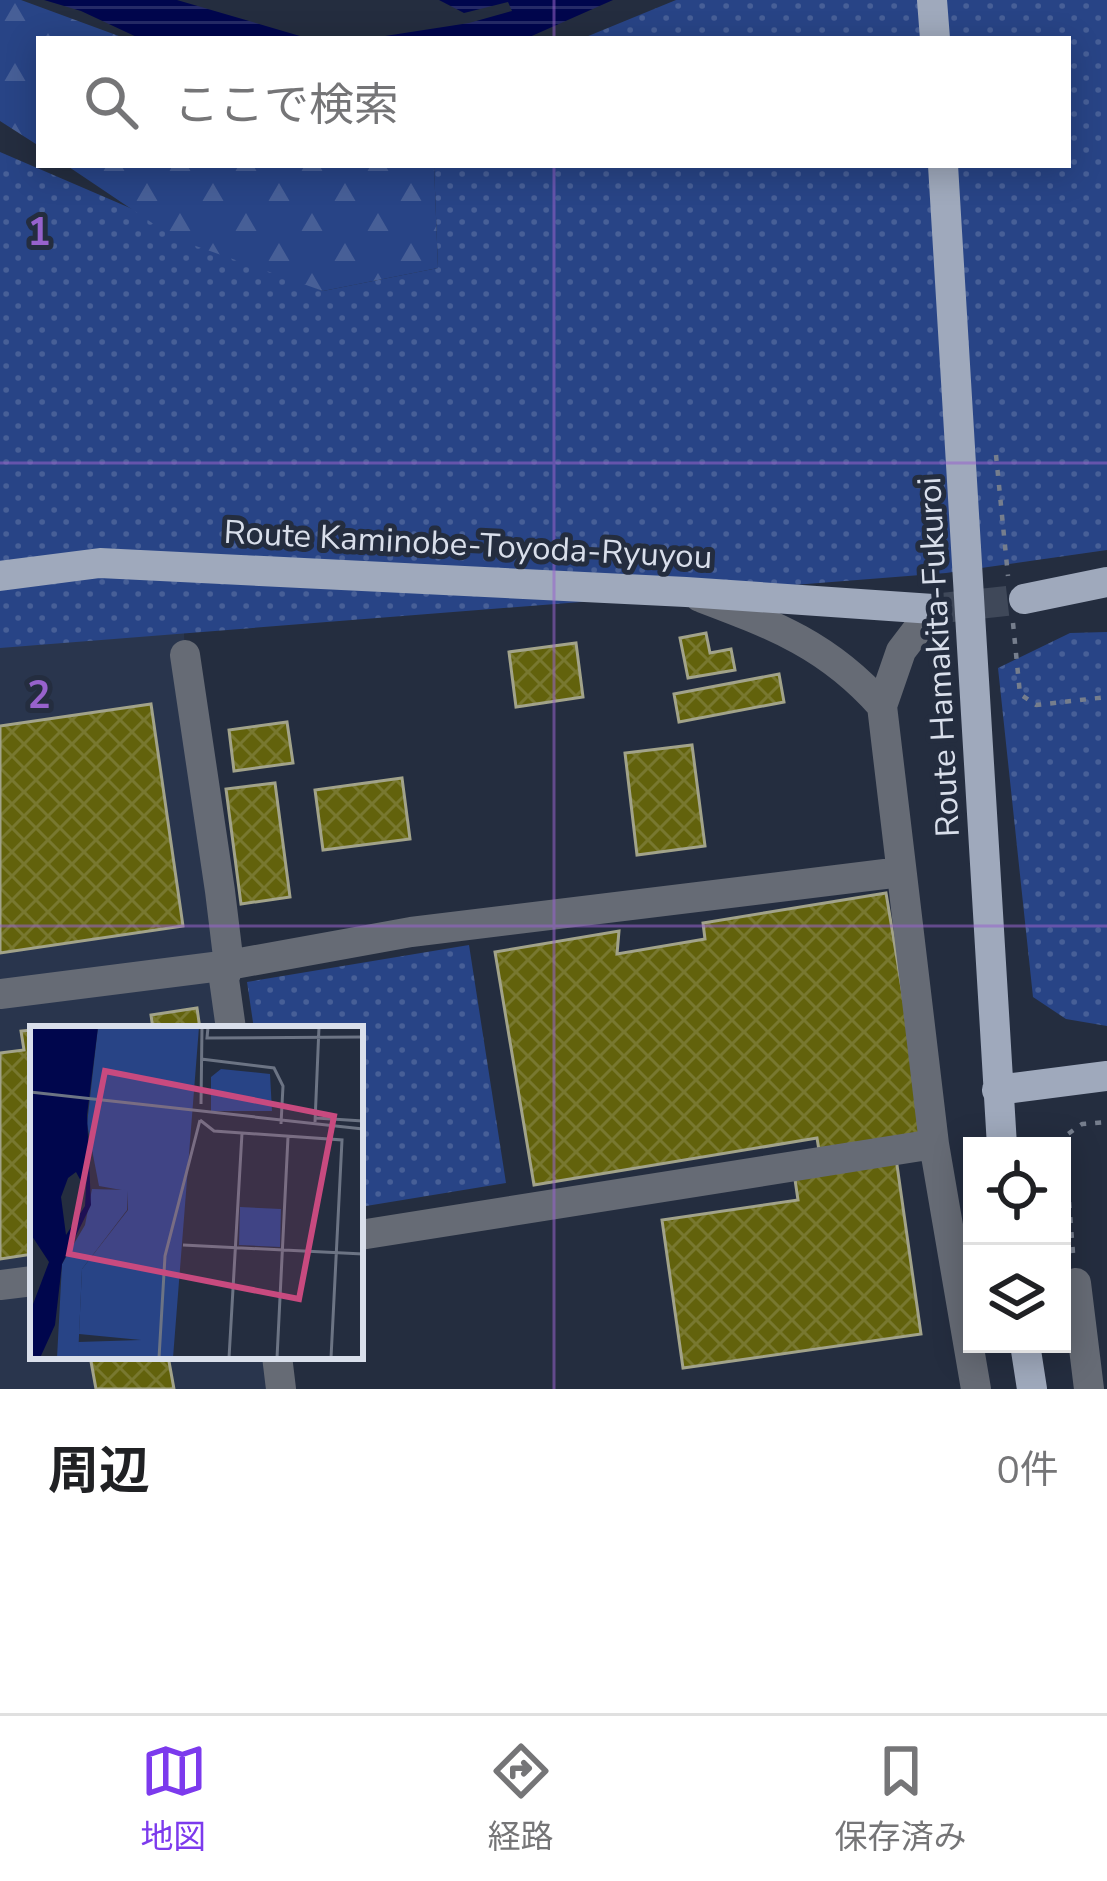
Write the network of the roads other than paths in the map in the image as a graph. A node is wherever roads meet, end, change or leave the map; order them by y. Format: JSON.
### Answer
{"nodes":[{"id":1,"x":932,"y":0,"type":"edge"},
{"id":2,"x":935,"y":36,"type":"edge"},
{"id":3,"x":944,"y":168,"type":"edge"},
{"id":4,"x":0,"y":576,"type":"edge"},
{"id":5,"x":1107,"y":582,"type":"edge"},
{"id":6,"x":686,"y":592,"type":"junction"},
{"id":7,"x":1107,"y":605,"type":"edge"},
{"id":8,"x":933,"y":609,"type":"joint"},
{"id":9,"x":184,"y":655,"type":"dead end"},
{"id":10,"x":882,"y":706,"type":"junction"},
{"id":11,"x":901,"y":872,"type":"junction"},
{"id":12,"x":229,"y":964,"type":"junction"},
{"id":13,"x":0,"y":994,"type":"edge"},
{"id":14,"x":231,"y":1026,"type":"edge"},
{"id":15,"x":1107,"y":1076,"type":"edge"},
{"id":16,"x":997,"y":1090,"type":"junction"},
{"id":17,"x":1002,"y":1137,"type":"edge"},
{"id":18,"x":934,"y":1144,"type":"junction"},
{"id":19,"x":363,"y":1235,"type":"edge"},
{"id":20,"x":963,"y":1277,"type":"edge"},
{"id":21,"x":1107,"y":1278,"type":"edge"},
{"id":22,"x":30,"y":1281,"type":"edge"},
{"id":23,"x":1071,"y":1284,"type":"edge"},
{"id":24,"x":0,"y":1285,"type":"edge"},
{"id":25,"x":1071,"y":1294,"type":"edge"},
{"id":26,"x":973,"y":1353,"type":"edge"},
{"id":27,"x":1026,"y":1353,"type":"edge"},
{"id":28,"x":277,"y":1359,"type":"edge"},
{"id":29,"x":281,"y":1389,"type":"edge"},
{"id":30,"x":976,"y":1389,"type":"edge"},
{"id":31,"x":1032,"y":1389,"type":"edge"},
{"id":32,"x":1089,"y":1389,"type":"edge"}],
"edges":[{"from":1,"to":2,"type":"main road"},
{"from":3,"to":16,"type":"main road","name":"Route Hamakita-Fukuroi"},
{"from":4,"to":6,"type":"main road","name":"Route Kaminobe-Toyoda-Ryuyou"},
{"from":5,"to":7,"type":"main road"},
{"from":6,"to":8,"type":"main road","name":"Route Kaminobe-Toyoda-Ryuyou"},
{"from":6,"to":10,"type":"street"},
{"from":8,"to":10,"type":"street"},
{"from":9,"to":12,"type":"street"},
{"from":10,"to":11,"type":"street"},
{"from":11,"to":12,"type":"street"},
{"from":11,"to":18,"type":"street"},
{"from":12,"to":13,"type":"street"},
{"from":12,"to":14,"type":"street"},
{"from":15,"to":16,"type":"main road"},
{"from":16,"to":17,"type":"main road","name":"Route Hamakita-Fukuroi"},
{"from":18,"to":19,"type":"street"},
{"from":18,"to":20,"type":"street"},
{"from":21,"to":23,"type":"street"},
{"from":22,"to":24,"type":"street"},
{"from":25,"to":32,"type":"street"},
{"from":26,"to":30,"type":"street"},
{"from":27,"to":31,"type":"main road"},
{"from":28,"to":29,"type":"street"}]}
